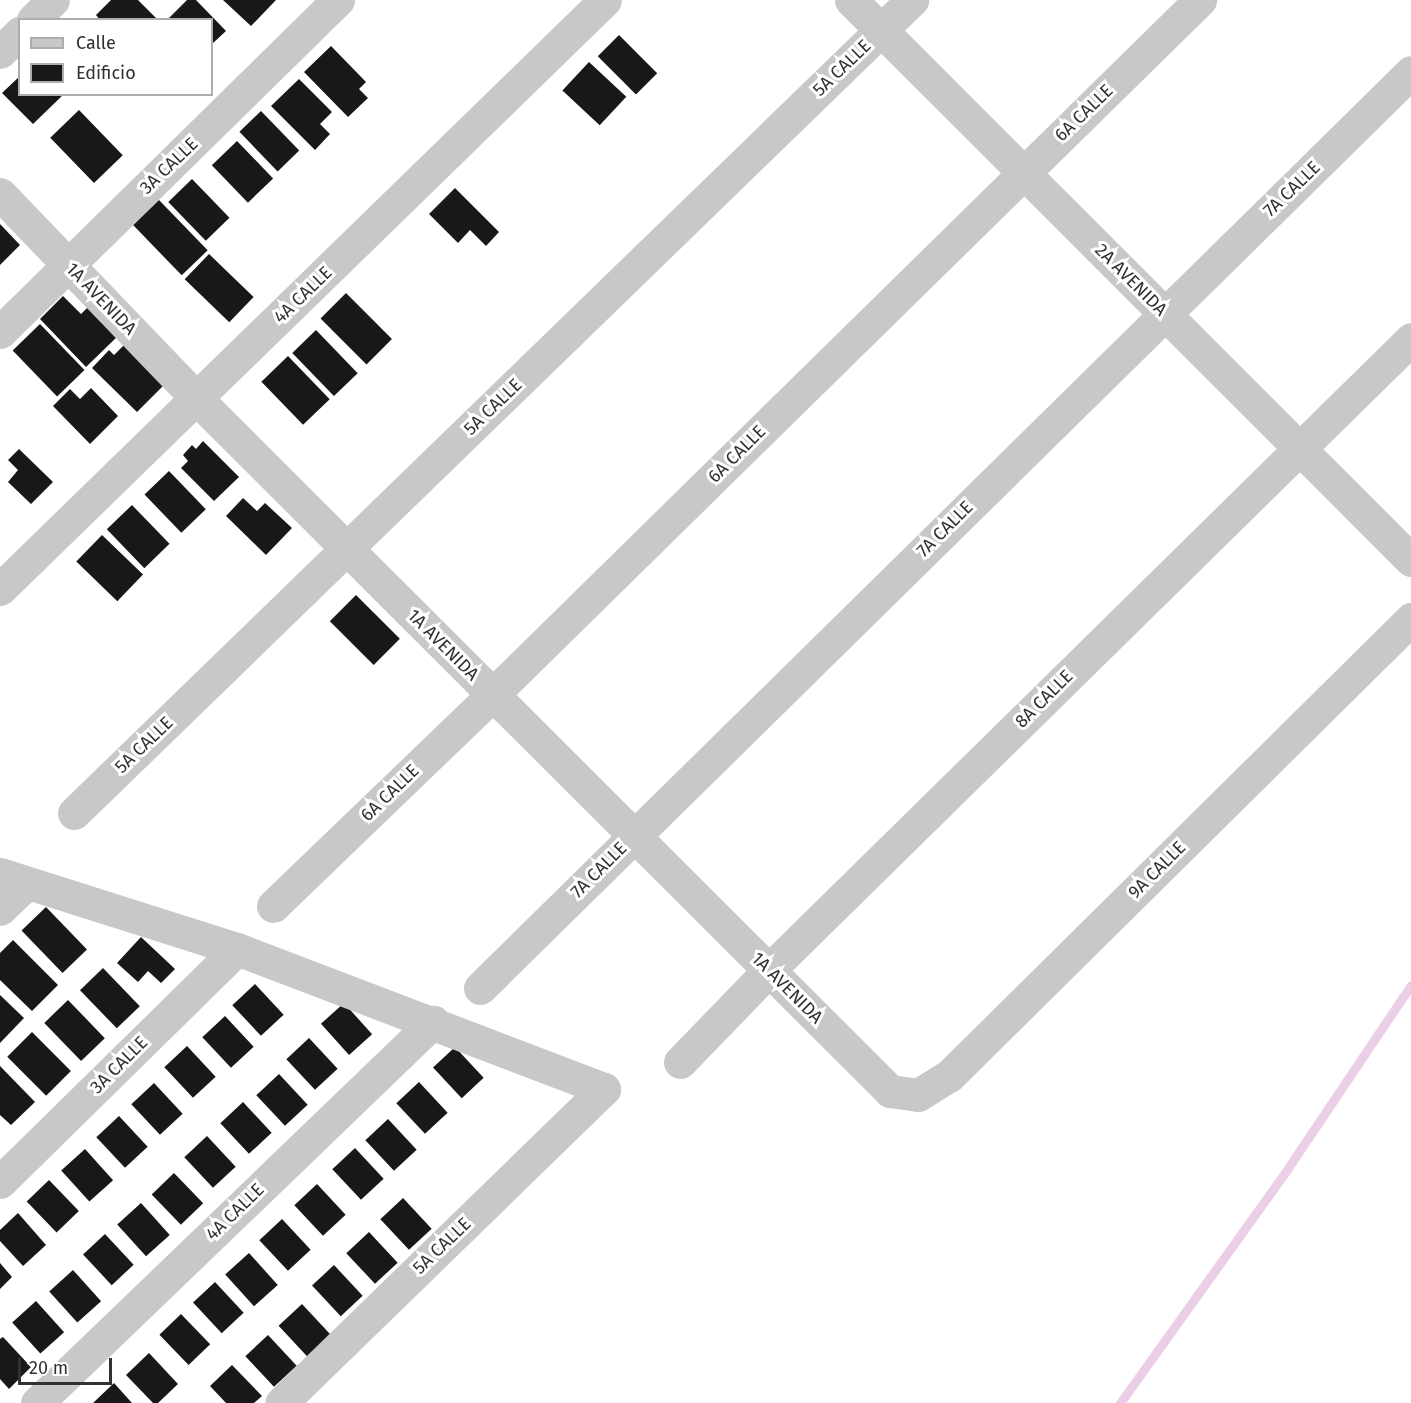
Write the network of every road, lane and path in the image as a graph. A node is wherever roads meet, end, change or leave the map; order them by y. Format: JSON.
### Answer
{"nodes":[{"id":1,"x":53,"y":0,"type":"edge"},
{"id":2,"x":338,"y":0,"type":"edge"},
{"id":3,"x":605,"y":0,"type":"edge"},
{"id":4,"x":851,"y":0,"type":"edge"},
{"id":5,"x":912,"y":0,"type":"edge"},
{"id":6,"x":1200,"y":0,"type":"edge"},
{"id":7,"x":35,"y":18,"type":"edge"},
{"id":8,"x":881,"y":30,"type":"junction"},
{"id":9,"x":18,"y":35,"type":"edge"},
{"id":10,"x":0,"y":52,"type":"edge"},
{"id":11,"x":1411,"y":72,"type":"edge"},
{"id":12,"x":1023,"y":171,"type":"junction"},
{"id":13,"x":0,"y":194,"type":"edge"},
{"id":14,"x":69,"y":264,"type":"junction"},
{"id":15,"x":1164,"y":313,"type":"junction"},
{"id":16,"x":0,"y":332,"type":"edge"},
{"id":17,"x":1411,"y":339,"type":"edge"},
{"id":18,"x":196,"y":398,"type":"junction"},
{"id":19,"x":1299,"y":448,"type":"junction"},
{"id":20,"x":348,"y":549,"type":"junction"},
{"id":21,"x":1411,"y":560,"type":"edge"},
{"id":22,"x":0,"y":589,"type":"edge"},
{"id":23,"x":1411,"y":619,"type":"edge"},
{"id":24,"x":493,"y":694,"type":"junction"},
{"id":25,"x":74,"y":813,"type":"dead end"},
{"id":26,"x":634,"y":835,"type":"junction"},
{"id":27,"x":14,"y":878,"type":"edge"},
{"id":28,"x":273,"y":906,"type":"dead end"},
{"id":29,"x":0,"y":909,"type":"edge"},
{"id":30,"x":237,"y":949,"type":"junction"},
{"id":31,"x":769,"y":970,"type":"junction"},
{"id":32,"x":480,"y":988,"type":"dead end"},
{"id":33,"x":433,"y":1022,"type":"junction"},
{"id":34,"x":680,"y":1062,"type":"dead end"},
{"id":35,"x":890,"y":1092,"type":"joint"},
{"id":36,"x":0,"y":1182,"type":"edge"},
{"id":37,"x":37,"y":1403,"type":"edge"},
{"id":38,"x":281,"y":1403,"type":"edge"}],
"edges":[{"from":1,"to":7,"type":"street"},
{"from":2,"to":14,"type":"street","name":"3A CALLE"},
{"from":3,"to":18,"type":"street","name":"4A CALLE"},
{"from":4,"to":8,"type":"street","name":"2A AVENIDA"},
{"from":5,"to":8,"type":"street","name":"5A CALLE"},
{"from":6,"to":12,"type":"street","name":"6A CALLE"},
{"from":8,"to":12,"type":"street","name":"2A AVENIDA"},
{"from":8,"to":20,"type":"street","name":"5A CALLE"},
{"from":9,"to":10,"type":"street"},
{"from":11,"to":15,"type":"street","name":"7A CALLE"},
{"from":12,"to":15,"type":"street","name":"2A AVENIDA"},
{"from":12,"to":24,"type":"street","name":"6A CALLE"},
{"from":13,"to":14,"type":"street","name":"1A AVENIDA"},
{"from":14,"to":16,"type":"street","name":"3A CALLE"},
{"from":14,"to":18,"type":"street","name":"1A AVENIDA"},
{"from":15,"to":19,"type":"street","name":"2A AVENIDA"},
{"from":15,"to":26,"type":"street","name":"7A CALLE"},
{"from":17,"to":19,"type":"street","name":"8A CALLE"},
{"from":18,"to":20,"type":"street","name":"1A AVENIDA"},
{"from":18,"to":22,"type":"street","name":"4A CALLE"},
{"from":19,"to":21,"type":"street","name":"2A AVENIDA"},
{"from":19,"to":31,"type":"street","name":"8A CALLE"},
{"from":20,"to":24,"type":"street","name":"1A AVENIDA"},
{"from":20,"to":25,"type":"street","name":"5A CALLE"},
{"from":23,"to":35,"type":"street","name":"9A CALLE"},
{"from":24,"to":26,"type":"street","name":"1A AVENIDA"},
{"from":24,"to":28,"type":"street","name":"6A CALLE"},
{"from":26,"to":31,"type":"street","name":"1A AVENIDA"},
{"from":26,"to":32,"type":"street","name":"7A CALLE"},
{"from":27,"to":29,"type":"street"},
{"from":27,"to":30,"type":"street"},
{"from":30,"to":33,"type":"street"},
{"from":30,"to":36,"type":"street","name":"3A CALLE"},
{"from":31,"to":34,"type":"street","name":"8A CALLE"},
{"from":31,"to":35,"type":"street","name":"1A AVENIDA"},
{"from":33,"to":37,"type":"street","name":"4A CALLE"},
{"from":33,"to":38,"type":"street","name":"5A CALLE"}]}
